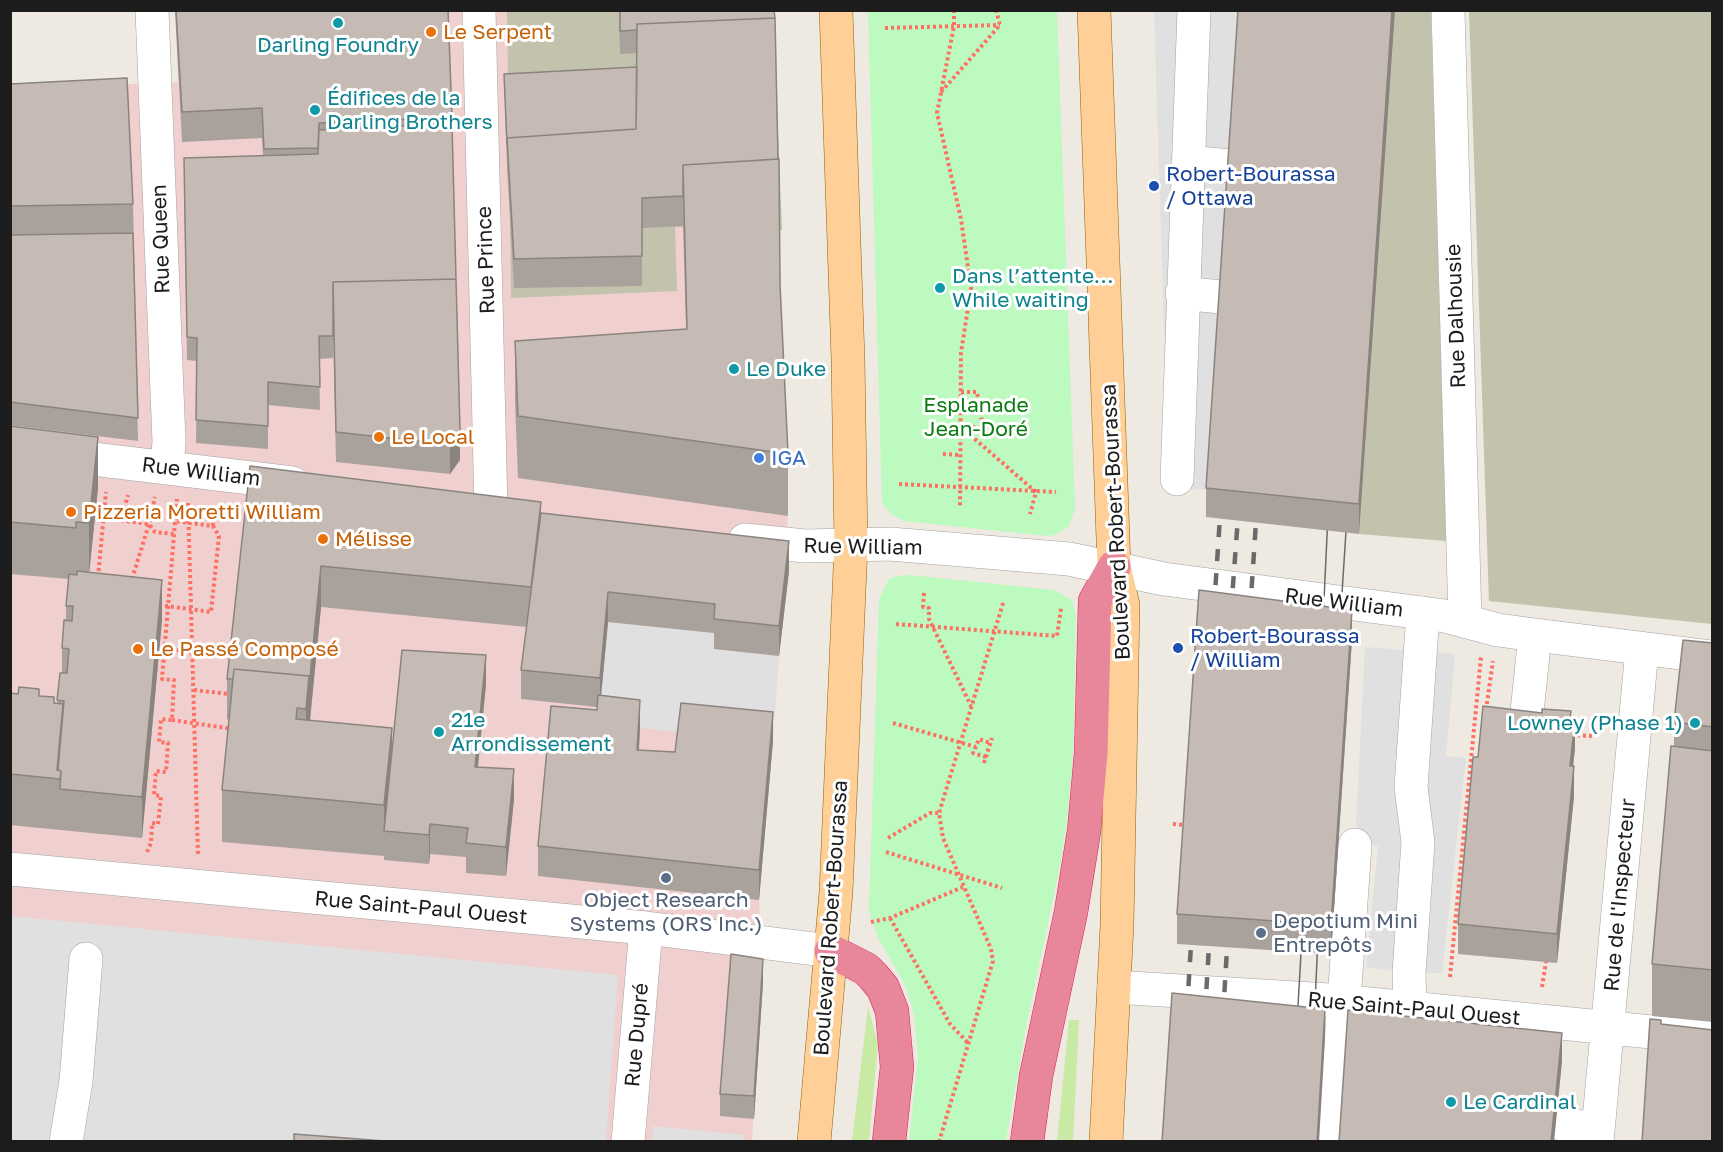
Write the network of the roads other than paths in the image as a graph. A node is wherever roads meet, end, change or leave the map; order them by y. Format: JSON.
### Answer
{"nodes":[{"id":1,"x":152,"y":10,"type":"edge"},
{"id":2,"x":479,"y":10,"type":"edge"},
{"id":3,"x":836,"y":10,"type":"edge"},
{"id":4,"x":1094,"y":10,"type":"edge"},
{"id":5,"x":1194,"y":10,"type":"edge"},
{"id":6,"x":1448,"y":10,"type":"edge"},
{"id":7,"x":1188,"y":162,"type":"junction"},
{"id":8,"x":1230,"y":166,"type":"edge"},
{"id":9,"x":1182,"y":293,"type":"junction"},
{"id":10,"x":1221,"y":297,"type":"edge"},
{"id":11,"x":10,"y":449,"type":"edge"},
{"id":12,"x":1177,"y":478,"type":"dead end"},
{"id":13,"x":167,"y":483,"type":"junction"},
{"id":14,"x":316,"y":486,"type":"edge"},
{"id":15,"x":456,"y":504,"type":"edge"},
{"id":16,"x":719,"y":537,"type":"edge"},
{"id":17,"x":851,"y":545,"type":"junction"},
{"id":18,"x":1114,"y":567,"type":"junction"},
{"id":19,"x":1424,"y":613,"type":"junction"},
{"id":20,"x":1464,"y":621,"type":"junction"},
{"id":21,"x":1535,"y":635,"type":"junction"},
{"id":22,"x":1642,"y":649,"type":"junction"},
{"id":23,"x":1713,"y":657,"type":"edge"},
{"id":24,"x":1524,"y":741,"type":"edge"},
{"id":25,"x":1355,"y":845,"type":"dead end"},
{"id":26,"x":10,"y":869,"type":"edge"},
{"id":27,"x":646,"y":928,"type":"junction"},
{"id":28,"x":831,"y":951,"type":"junction"},
{"id":29,"x":86,"y":959,"type":"dead end"},
{"id":30,"x":1114,"y":987,"type":"junction"},
{"id":31,"x":1344,"y":1002,"type":"junction"},
{"id":32,"x":1410,"y":1008,"type":"junction"},
{"id":33,"x":1607,"y":1028,"type":"junction"},
{"id":34,"x":1713,"y":1038,"type":"edge"},
{"id":35,"x":1564,"y":1125,"type":"dead end"},
{"id":36,"x":1598,"y":1135,"type":"edge"},
{"id":37,"x":66,"y":1142,"type":"edge"},
{"id":38,"x":627,"y":1142,"type":"edge"},
{"id":39,"x":814,"y":1142,"type":"edge"},
{"id":40,"x":889,"y":1142,"type":"edge"},
{"id":41,"x":1027,"y":1142,"type":"edge"},
{"id":42,"x":1107,"y":1142,"type":"edge"},
{"id":43,"x":1334,"y":1142,"type":"edge"}],
"edges":[{"from":1,"to":13,"type":"street","name":"Rue Queen"},
{"from":2,"to":15,"type":"street","name":"Rue Prince"},
{"from":3,"to":17,"type":"main road","name":"Boulevard Robert-Bourassa"},
{"from":4,"to":18,"type":"main road","name":"Boulevard Robert-Bourassa"},
{"from":5,"to":7,"type":"street"},
{"from":6,"to":20,"type":"street","name":"Rue Dalhousie"},
{"from":7,"to":8,"type":"street"},
{"from":7,"to":9,"type":"street"},
{"from":9,"to":10,"type":"street"},
{"from":9,"to":12,"type":"street"},
{"from":11,"to":13,"type":"street","name":"Rue William"},
{"from":13,"to":14,"type":"street","name":"Rue William"},
{"from":16,"to":17,"type":"street","name":"Rue William"},
{"from":17,"to":18,"type":"street","name":"Rue William"},
{"from":17,"to":28,"type":"main road","name":"Boulevard Robert-Bourassa"},
{"from":18,"to":19,"type":"street","name":"Rue William"},
{"from":18,"to":30,"type":"main road","name":"Boulevard Robert-Bourassa"},
{"from":18,"to":41,"type":"highway"},
{"from":19,"to":20,"type":"street","name":"Rue William"},
{"from":19,"to":32,"type":"street"},
{"from":20,"to":21,"type":"street","name":"Rue William"},
{"from":21,"to":22,"type":"street","name":"Rue William"},
{"from":21,"to":24,"type":"street"},
{"from":22,"to":23,"type":"street","name":"Rue William"},
{"from":22,"to":33,"type":"street","name":"Rue de l'Inspecteur"},
{"from":25,"to":31,"type":"street"},
{"from":26,"to":27,"type":"street","name":"Rue Saint-Paul Ouest"},
{"from":27,"to":28,"type":"street","name":"Rue Saint-Paul Ouest"},
{"from":27,"to":38,"type":"street","name":"Rue Dupré"},
{"from":28,"to":39,"type":"main road","name":"Boulevard Robert-Bourassa"},
{"from":28,"to":40,"type":"highway"},
{"from":29,"to":37,"type":"street"},
{"from":30,"to":31,"type":"street","name":"Rue Saint-Paul Ouest"},
{"from":30,"to":42,"type":"main road","name":"Boulevard Robert-Bourassa"},
{"from":31,"to":32,"type":"street","name":"Rue Saint-Paul Ouest"},
{"from":31,"to":43,"type":"street"},
{"from":32,"to":33,"type":"street","name":"Rue Saint-Paul Ouest"},
{"from":33,"to":34,"type":"street","name":"Rue Saint-Paul Ouest"},
{"from":33,"to":36,"type":"street","name":"Rue de l'Inspecteur"},
{"from":35,"to":36,"type":"street"}]}
